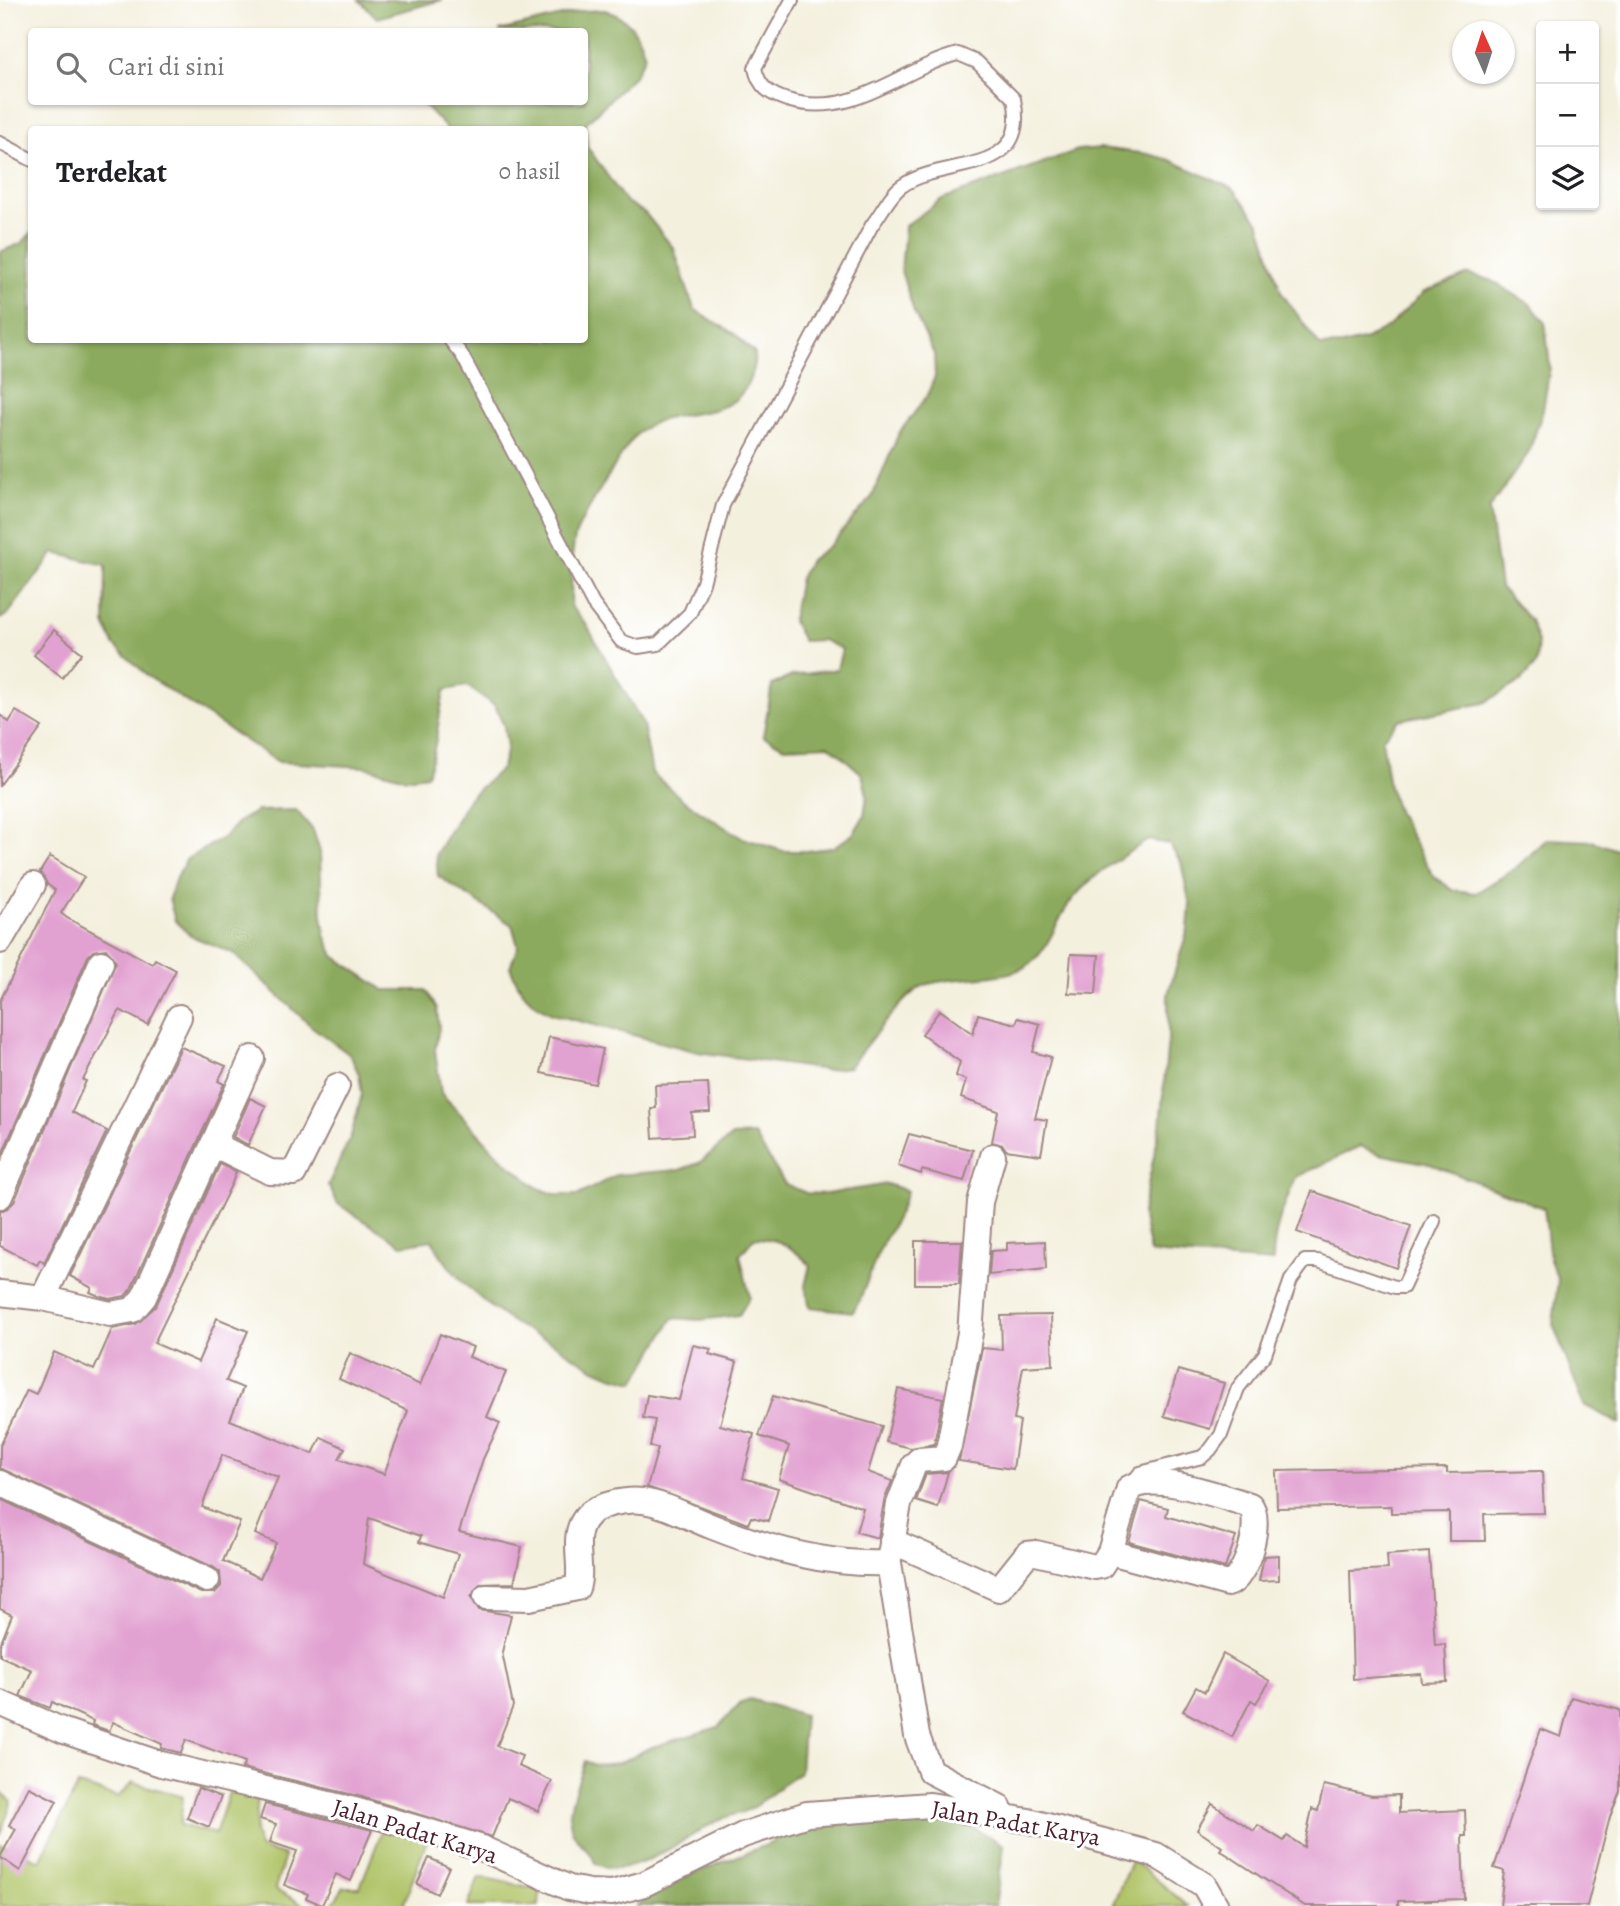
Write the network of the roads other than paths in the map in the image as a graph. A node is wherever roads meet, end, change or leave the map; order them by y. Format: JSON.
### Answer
{"nodes":[{"id":1,"x":792,"y":0,"type":"edge"},
{"id":2,"x":0,"y":143,"type":"edge"},
{"id":3,"x":28,"y":158,"type":"edge"},
{"id":4,"x":452,"y":343,"type":"edge"},
{"id":5,"x":33,"y":886,"type":"dead end"},
{"id":6,"x":0,"y":941,"type":"edge"},
{"id":7,"x":101,"y":963,"type":"dead end"},
{"id":8,"x":179,"y":1017,"type":"dead end"},
{"id":9,"x":252,"y":1058,"type":"dead end"},
{"id":10,"x":337,"y":1086,"type":"dead end"},
{"id":11,"x":213,"y":1144,"type":"junction"},
{"id":12,"x":993,"y":1156,"type":"dead end"},
{"id":13,"x":0,"y":1196,"type":"edge"},
{"id":14,"x":1434,"y":1221,"type":"dead end"},
{"id":15,"x":0,"y":1293,"type":"edge"},
{"id":16,"x":43,"y":1298,"type":"junction"},
{"id":17,"x":0,"y":1483,"type":"edge"},
{"id":18,"x":1129,"y":1488,"type":"junction"},
{"id":19,"x":890,"y":1552,"type":"junction"},
{"id":20,"x":1110,"y":1552,"type":"junction"},
{"id":21,"x":206,"y":1580,"type":"dead end"},
{"id":22,"x":486,"y":1597,"type":"dead end"},
{"id":23,"x":0,"y":1703,"type":"edge"},
{"id":24,"x":1029,"y":1821,"type":"junction"},
{"id":25,"x":1216,"y":1906,"type":"edge"}],
"edges":[{"from":1,"to":4,"type":"lane"},
{"from":2,"to":3,"type":"lane"},
{"from":5,"to":6,"type":"street"},
{"from":7,"to":13,"type":"street"},
{"from":8,"to":16,"type":"street"},
{"from":9,"to":11,"type":"street"},
{"from":10,"to":11,"type":"street"},
{"from":11,"to":16,"type":"street"},
{"from":12,"to":19,"type":"street"},
{"from":14,"to":18,"type":"lane"},
{"from":15,"to":16,"type":"street"},
{"from":17,"to":21,"type":"street"},
{"from":18,"to":20,"type":"street"},
{"from":18,"to":20,"type":"street"},
{"from":19,"to":20,"type":"street"},
{"from":19,"to":22,"type":"street"},
{"from":19,"to":24,"type":"street"},
{"from":23,"to":24,"type":"street","name":"Jalan Padat Karya"},
{"from":24,"to":25,"type":"street","name":"Jalan Padat Karya"}]}
